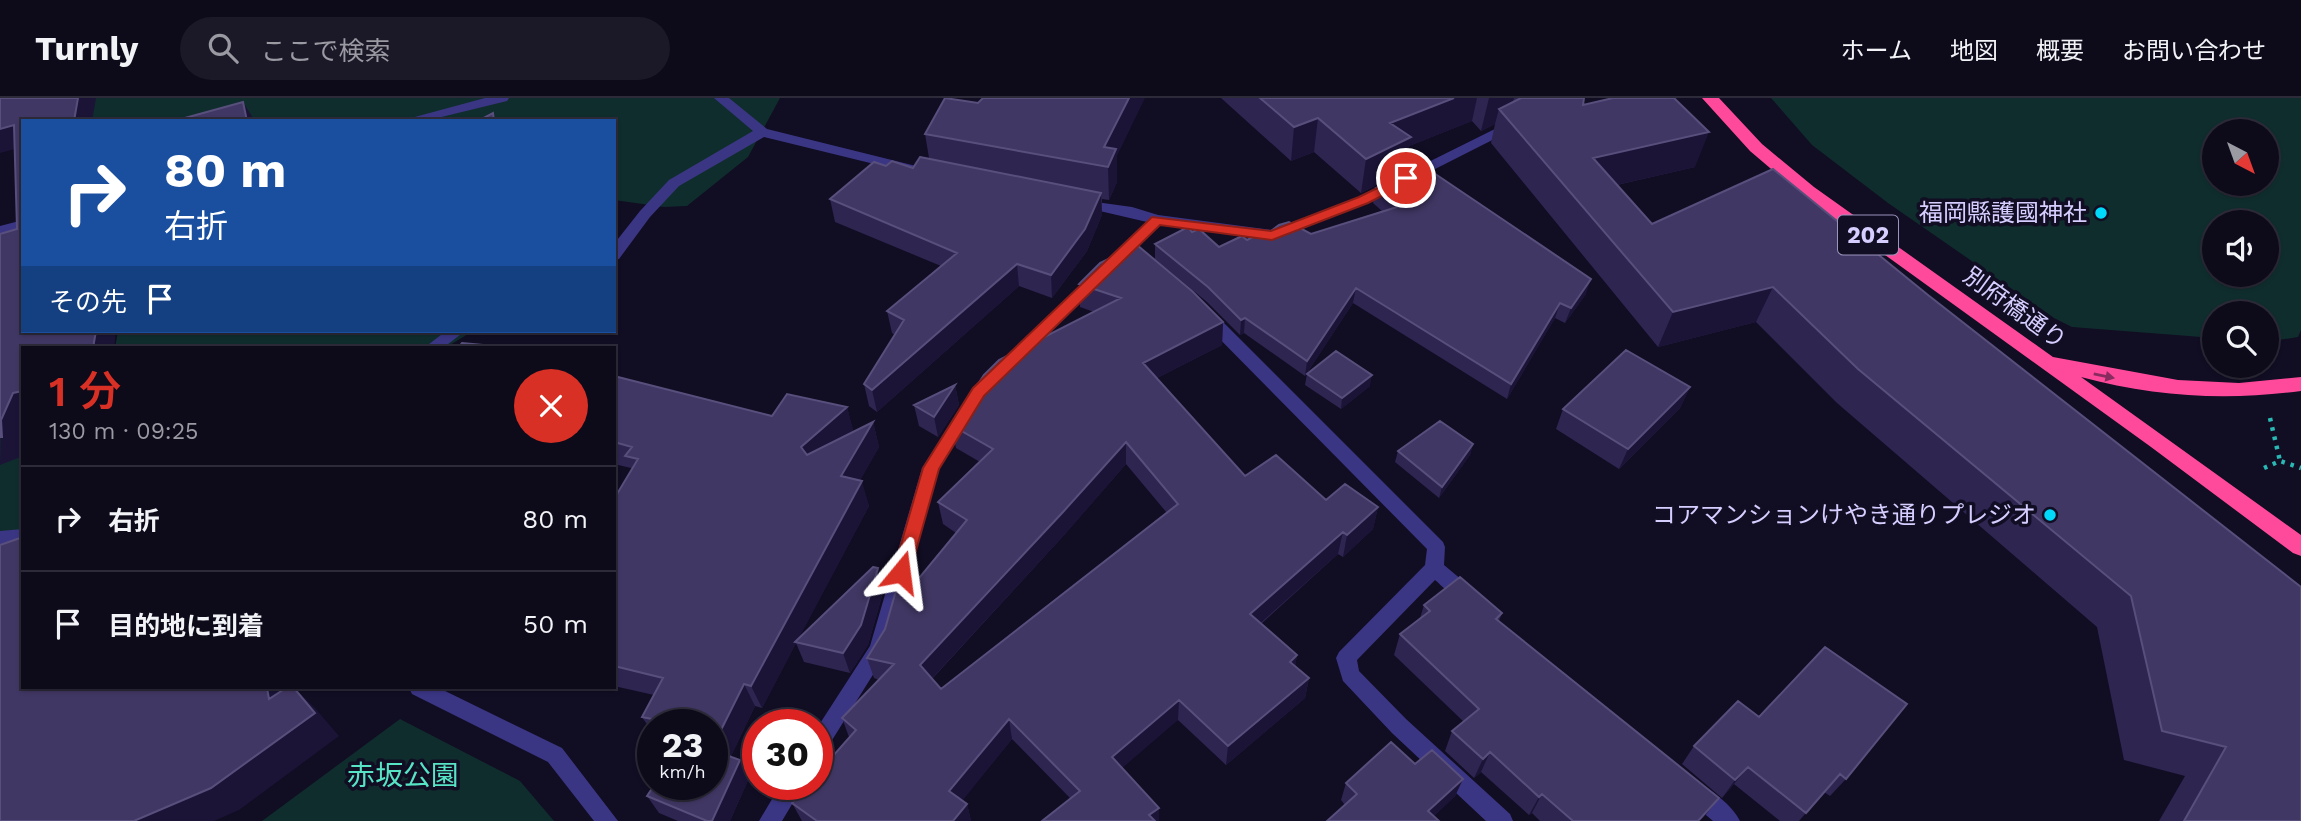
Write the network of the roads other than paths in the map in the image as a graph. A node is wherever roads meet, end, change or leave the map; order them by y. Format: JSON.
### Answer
{"nodes":[{"id":1,"x":502,"y":98,"type":"edge"},
{"id":2,"x":721,"y":98,"type":"edge"},
{"id":3,"x":1710,"y":98,"type":"edge"},
{"id":4,"x":415,"y":119,"type":"edge"},
{"id":5,"x":1528,"y":122,"type":"edge"},
{"id":6,"x":762,"y":132,"type":"junction"},
{"id":7,"x":919,"y":171,"type":"edge"},
{"id":8,"x":1066,"y":199,"type":"edge"},
{"id":9,"x":1157,"y":220,"type":"junction"},
{"id":10,"x":21,"y":226,"type":"edge"},
{"id":11,"x":0,"y":231,"type":"edge"},
{"id":12,"x":616,"y":252,"type":"edge"},
{"id":13,"x":1189,"y":299,"type":"edge"},
{"id":14,"x":454,"y":333,"type":"edge"},
{"id":15,"x":435,"y":346,"type":"edge"},
{"id":16,"x":2038,"y":358,"type":"junction"},
{"id":17,"x":999,"y":372,"type":"edge"},
{"id":18,"x":2301,"y":384,"type":"edge"},
{"id":19,"x":972,"y":402,"type":"edge"},
{"id":20,"x":21,"y":536,"type":"edge"},
{"id":21,"x":0,"y":538,"type":"edge"},
{"id":22,"x":2301,"y":547,"type":"edge"},
{"id":23,"x":1434,"y":568,"type":"junction"},
{"id":24,"x":1487,"y":613,"type":"edge"},
{"id":25,"x":421,"y":689,"type":"edge"},
{"id":26,"x":833,"y":721,"type":"edge"},
{"id":27,"x":1676,"y":776,"type":"edge"},
{"id":28,"x":783,"y":800,"type":"edge"},
{"id":29,"x":607,"y":821,"type":"edge"},
{"id":30,"x":769,"y":821,"type":"edge"},
{"id":31,"x":1502,"y":821,"type":"edge"},
{"id":32,"x":1729,"y":821,"type":"edge"}],
"edges":[{"from":1,"to":4,"type":"street"},
{"from":2,"to":6,"type":"street"},
{"from":3,"to":16,"type":"highway","name":"別府橋通り","number":"202"},
{"from":5,"to":9,"type":"street"},
{"from":6,"to":7,"type":"street"},
{"from":6,"to":12,"type":"street"},
{"from":8,"to":9,"type":"street"},
{"from":9,"to":17,"type":"street"},
{"from":10,"to":11,"type":"street"},
{"from":13,"to":23,"type":"street"},
{"from":14,"to":15,"type":"street"},
{"from":16,"to":18,"type":"highway","one_way":true},
{"from":16,"to":22,"type":"highway","name":"別府橋通り","number":"202"},
{"from":19,"to":26,"type":"street"},
{"from":20,"to":21,"type":"street"},
{"from":23,"to":24,"type":"street"},
{"from":23,"to":31,"type":"street"},
{"from":25,"to":29,"type":"street"},
{"from":27,"to":32,"type":"street"},
{"from":28,"to":30,"type":"street"}]}
